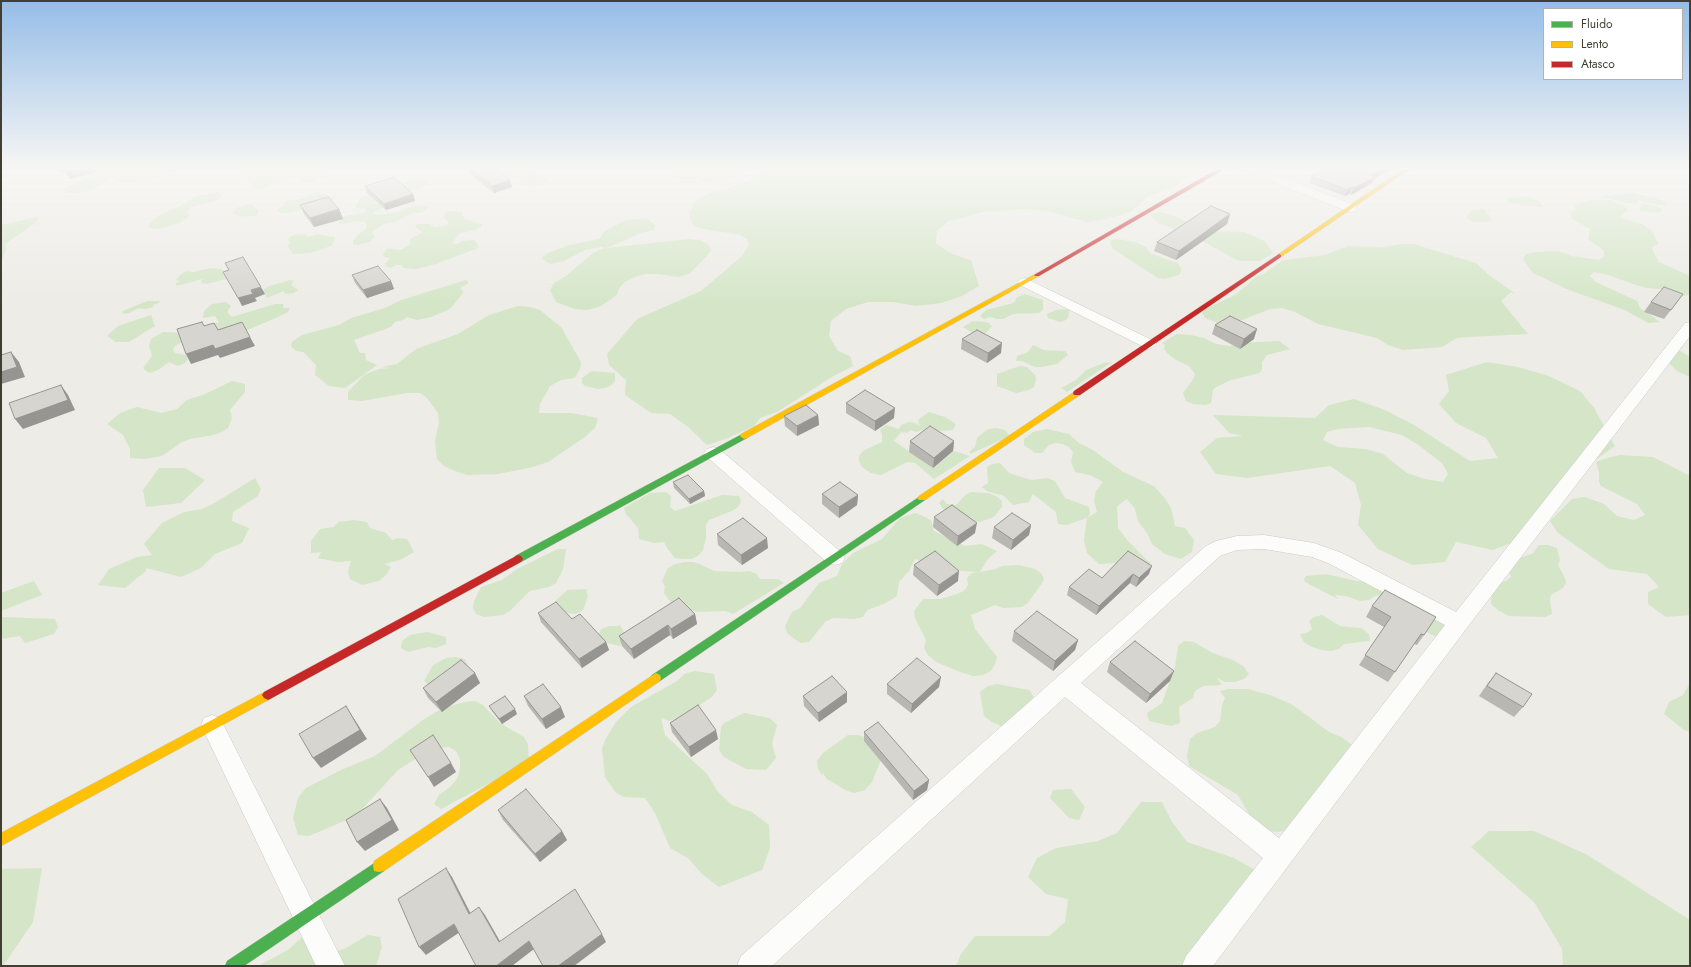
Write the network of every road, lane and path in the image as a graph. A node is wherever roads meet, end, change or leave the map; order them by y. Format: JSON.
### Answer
{"nodes":[{"id":1,"x":1143,"y":214,"type":"edge"},
{"id":2,"x":1342,"y":214,"type":"edge"},
{"id":3,"x":1025,"y":282,"type":"junction"},
{"id":4,"x":1690,"y":326,"type":"edge"},
{"id":5,"x":1149,"y":344,"type":"junction"},
{"id":6,"x":714,"y":453,"type":"junction"},
{"id":7,"x":835,"y":558,"type":"junction"},
{"id":8,"x":1459,"y":623,"type":"junction"},
{"id":9,"x":1065,"y":684,"type":"junction"},
{"id":10,"x":212,"y":725,"type":"junction"},
{"id":11,"x":1,"y":840,"type":"edge"},
{"id":12,"x":1280,"y":855,"type":"junction"},
{"id":13,"x":306,"y":916,"type":"junction"},
{"id":14,"x":232,"y":966,"type":"edge"},
{"id":15,"x":331,"y":966,"type":"edge"},
{"id":16,"x":751,"y":966,"type":"edge"},
{"id":17,"x":1196,"y":966,"type":"edge"}],
"edges":[{"from":1,"to":3,"type":"street"},
{"from":2,"to":5,"type":"street"},
{"from":3,"to":5,"type":"street"},
{"from":3,"to":6,"type":"street"},
{"from":4,"to":8,"type":"street"},
{"from":5,"to":7,"type":"street"},
{"from":6,"to":7,"type":"street"},
{"from":6,"to":10,"type":"street"},
{"from":7,"to":13,"type":"street"},
{"from":8,"to":9,"type":"street"},
{"from":8,"to":12,"type":"street"},
{"from":9,"to":12,"type":"street"},
{"from":9,"to":16,"type":"street"},
{"from":10,"to":11,"type":"street"},
{"from":10,"to":13,"type":"street"},
{"from":12,"to":17,"type":"street"},
{"from":13,"to":14,"type":"street"},
{"from":13,"to":15,"type":"street"}]}
